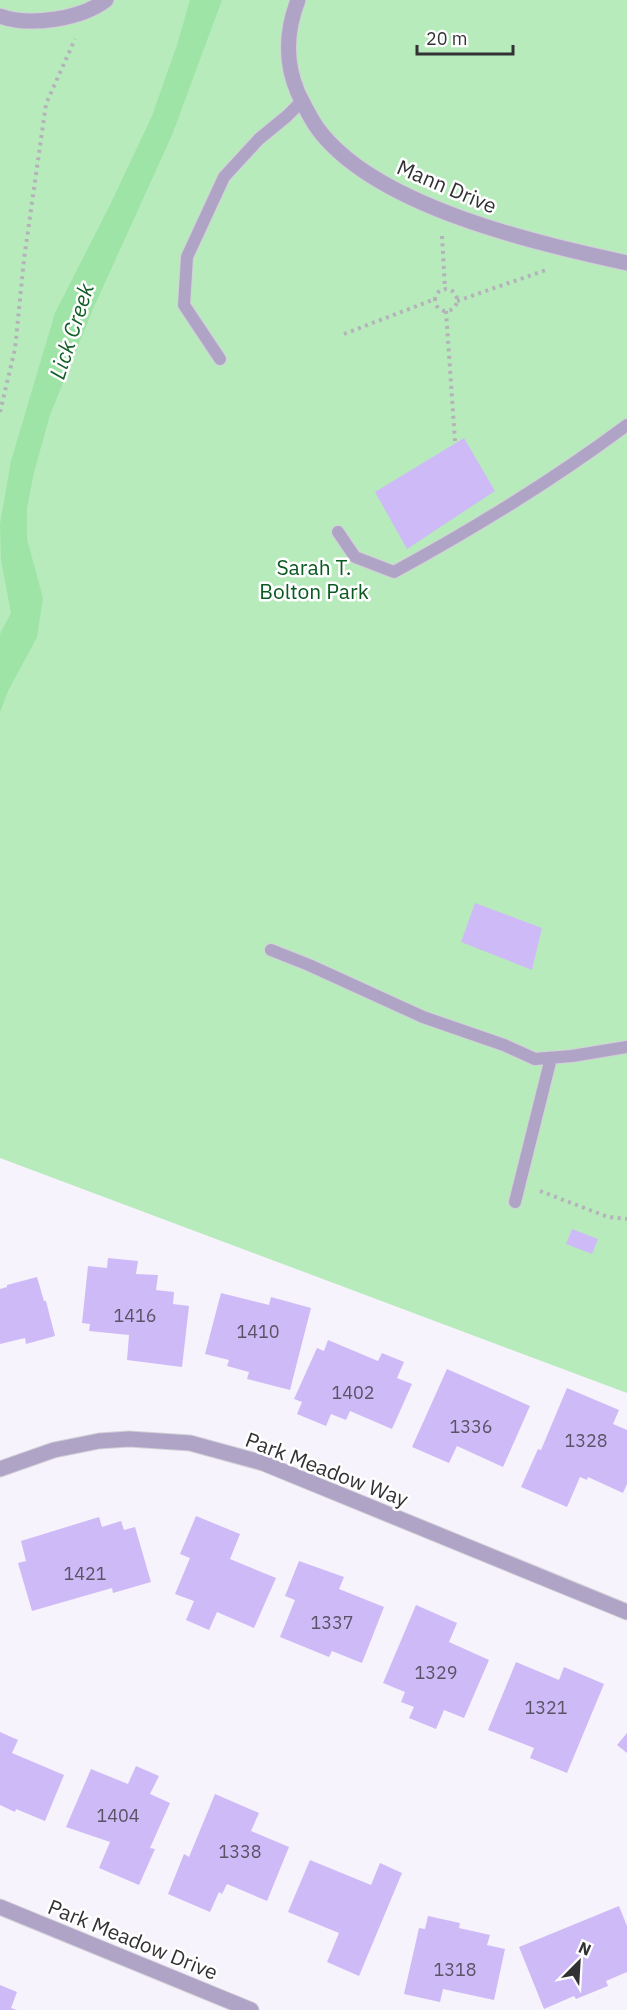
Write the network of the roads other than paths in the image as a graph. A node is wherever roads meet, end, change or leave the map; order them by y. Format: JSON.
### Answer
{"nodes":[{"id":1,"x":106,"y":0,"type":"edge"},
{"id":2,"x":298,"y":0,"type":"edge"},
{"id":3,"x":0,"y":16,"type":"edge"},
{"id":4,"x":302,"y":101,"type":"junction"},
{"id":5,"x":627,"y":263,"type":"edge"},
{"id":6,"x":220,"y":359,"type":"dead end"},
{"id":7,"x":627,"y":425,"type":"edge"},
{"id":8,"x":338,"y":532,"type":"dead end"},
{"id":9,"x":272,"y":950,"type":"dead end"},
{"id":10,"x":627,"y":1047,"type":"edge"},
{"id":11,"x":551,"y":1058,"type":"junction"},
{"id":12,"x":515,"y":1202,"type":"dead end"},
{"id":13,"x":0,"y":1469,"type":"edge"},
{"id":14,"x":627,"y":1612,"type":"edge"},
{"id":15,"x":0,"y":1907,"type":"edge"},
{"id":16,"x":251,"y":2010,"type":"edge"}],
"edges":[{"from":1,"to":3,"type":"street"},
{"from":2,"to":4,"type":"street","name":"Mann Drive"},
{"from":4,"to":5,"type":"street","name":"Mann Drive"},
{"from":4,"to":6,"type":"lane"},
{"from":7,"to":8,"type":"lane"},
{"from":9,"to":11,"type":"lane"},
{"from":10,"to":11,"type":"lane"},
{"from":11,"to":12,"type":"lane"},
{"from":13,"to":14,"type":"street","name":"Park Meadow Way"},
{"from":15,"to":16,"type":"street","name":"Park Meadow Drive"}]}
